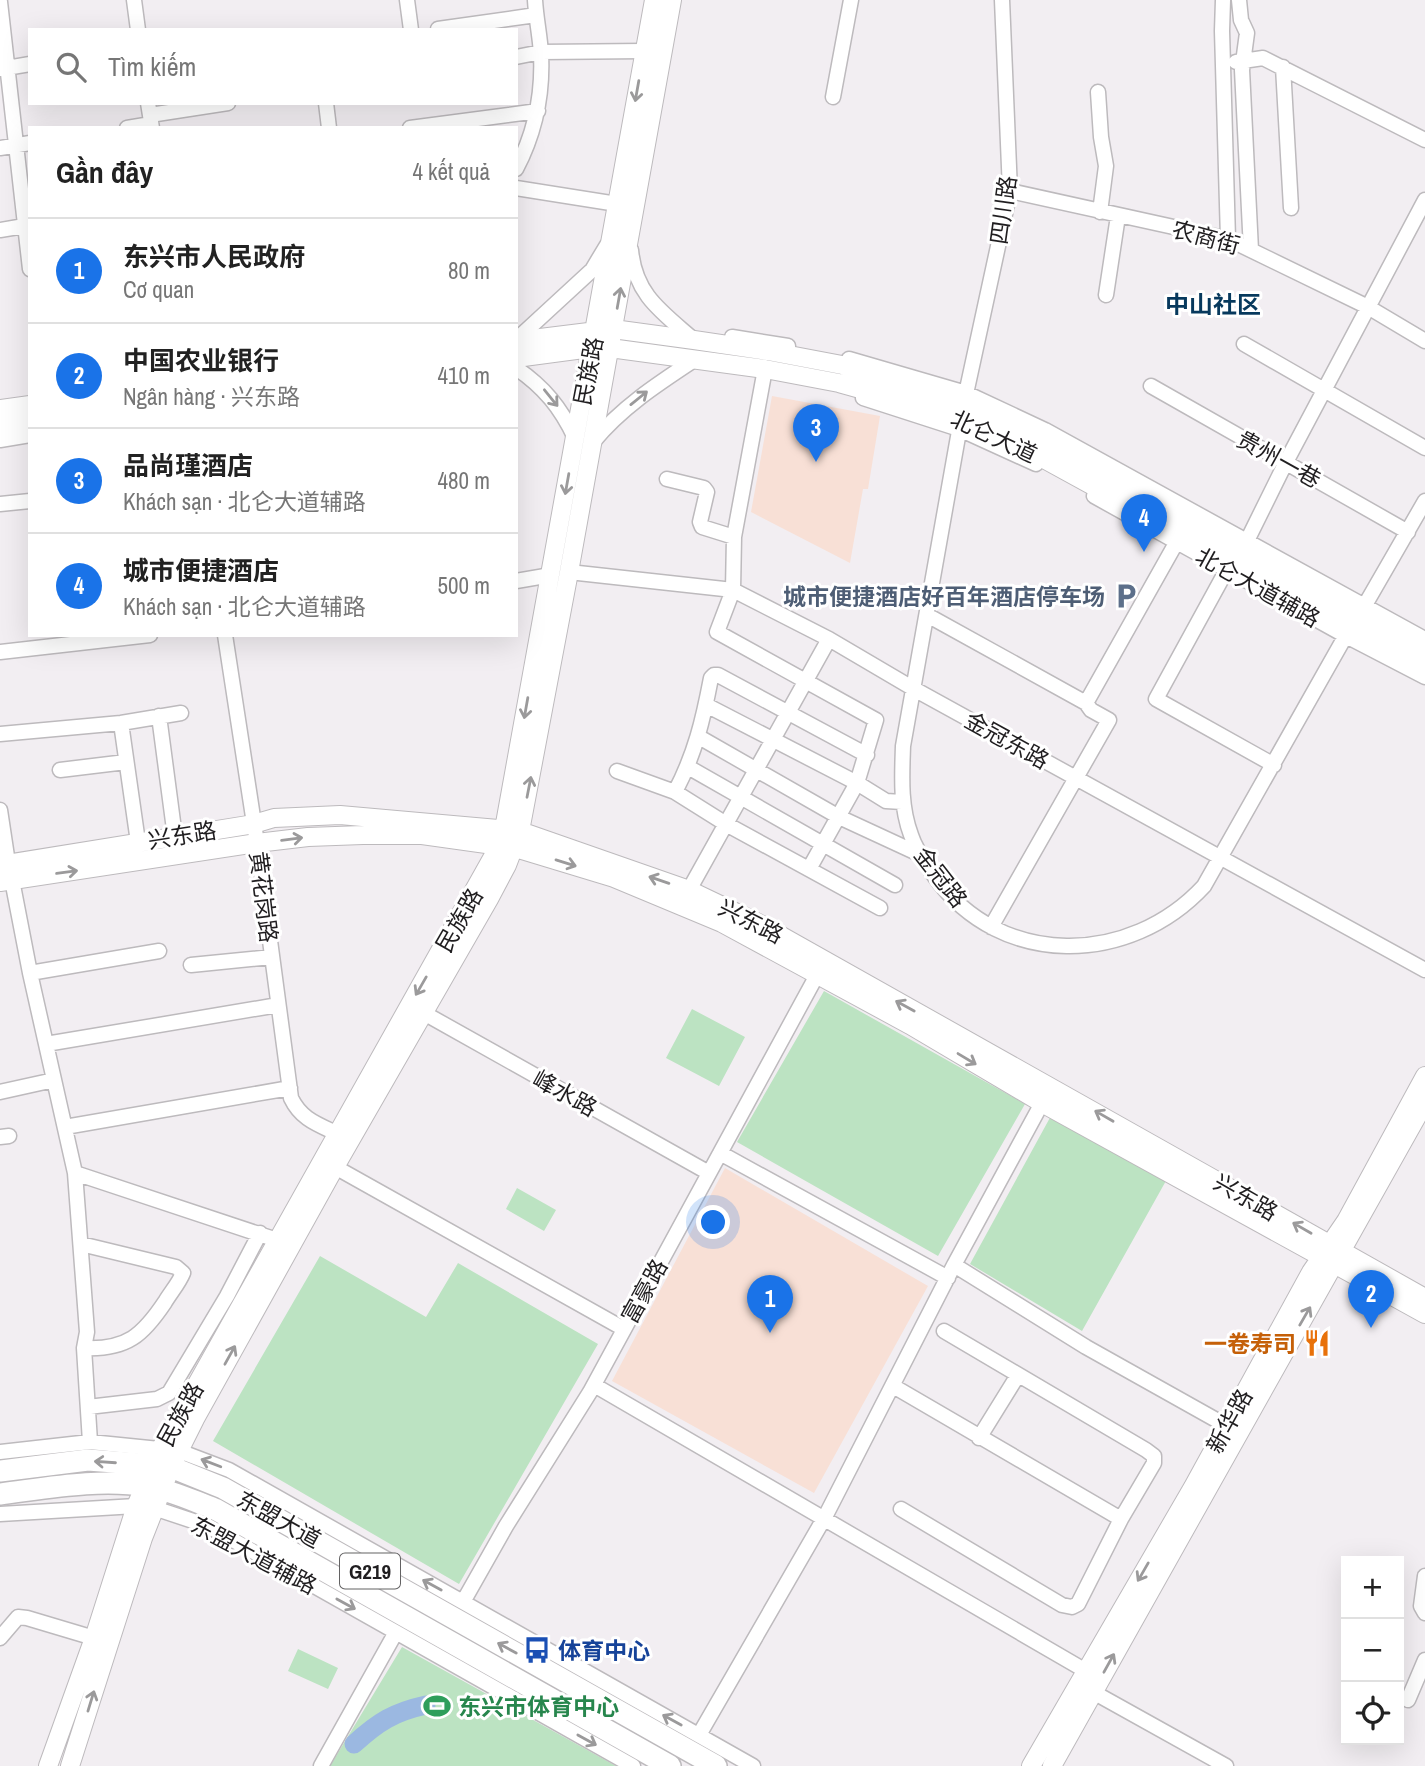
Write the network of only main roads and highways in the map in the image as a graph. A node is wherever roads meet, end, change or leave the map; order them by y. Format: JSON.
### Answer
{"nodes":[{"id":1,"x":654,"y":0,"type":"edge"},
{"id":2,"x":672,"y":0,"type":"edge"},
{"id":3,"x":621,"y":237,"type":"junction"},
{"id":4,"x":604,"y":330,"type":"junction"},
{"id":5,"x":518,"y":341,"type":"edge"},
{"id":6,"x":591,"y":348,"type":"junction"},
{"id":7,"x":610,"y":348,"type":"junction"},
{"id":8,"x":518,"y":358,"type":"edge"},
{"id":9,"x":28,"y":405,"type":"edge"},
{"id":10,"x":0,"y":409,"type":"edge"},
{"id":11,"x":963,"y":410,"type":"junction"},
{"id":12,"x":28,"y":423,"type":"edge"},
{"id":13,"x":0,"y":428,"type":"edge"},
{"id":14,"x":584,"y":441,"type":"junction"},
{"id":15,"x":1237,"y":555,"type":"junction"},
{"id":16,"x":1425,"y":649,"type":"edge"},
{"id":17,"x":1425,"y":668,"type":"edge"},
{"id":18,"x":510,"y":839,"type":"junction"},
{"id":19,"x":5,"y":873,"type":"edge"},
{"id":20,"x":1425,"y":1076,"type":"edge"},
{"id":21,"x":1425,"y":1102,"type":"edge"},
{"id":22,"x":1332,"y":1254,"type":"junction"},
{"id":23,"x":1425,"y":1298,"type":"edge"},
{"id":24,"x":1425,"y":1314,"type":"edge"},
{"id":25,"x":166,"y":1458,"type":"junction"},
{"id":26,"x":0,"y":1471,"type":"edge"},
{"id":27,"x":0,"y":1494,"type":"edge"},
{"id":28,"x":149,"y":1497,"type":"junction"},
{"id":29,"x":48,"y":1766,"type":"edge"},
{"id":30,"x":70,"y":1766,"type":"edge"},
{"id":31,"x":670,"y":1766,"type":"edge"},
{"id":32,"x":716,"y":1766,"type":"edge"},
{"id":33,"x":1031,"y":1766,"type":"edge"},
{"id":34,"x":1052,"y":1766,"type":"edge"}],
"edges":[{"from":1,"to":3,"type":"main road","name":"民族路","one_way":true},
{"from":2,"to":3,"type":"main road","name":"民族路"},
{"from":3,"to":4,"type":"main road","name":"民族路"},
{"from":4,"to":5,"type":"main road","name":"北仑大道"},
{"from":4,"to":6,"type":"main road","name":"民族路"},
{"from":4,"to":7,"type":"main road","name":"民族路"},
{"from":4,"to":11,"type":"main road","name":"北仑大道"},
{"from":6,"to":7,"type":"main road","name":"北仑大道"},
{"from":6,"to":8,"type":"main road","name":"北仑大道"},
{"from":6,"to":14,"type":"main road","name":"民族路"},
{"from":7,"to":11,"type":"main road","name":"北仑大道"},
{"from":7,"to":14,"type":"main road","name":"民族路"},
{"from":9,"to":10,"type":"main road"},
{"from":11,"to":15,"type":"main road","name":"北仑大道"},
{"from":11,"to":15,"type":"main road","name":"北仑大道"},
{"from":12,"to":13,"type":"main road"},
{"from":14,"to":18,"type":"main road","name":"民族路","one_way":true},
{"from":18,"to":14,"type":"main road","name":"民族路","one_way":true},
{"from":15,"to":16,"type":"main road","name":"北仑大道"},
{"from":15,"to":17,"type":"main road","name":"北仑大道"},
{"from":19,"to":18,"type":"main road","name":"兴东路","one_way":true},
{"from":18,"to":19,"type":"main road","name":"兴东路"},
{"from":18,"to":22,"type":"main road","name":"兴东路","one_way":true},
{"from":22,"to":18,"type":"main road","name":"兴东路","one_way":true},
{"from":18,"to":25,"type":"main road","name":"民族路","one_way":true},
{"from":25,"to":18,"type":"main road","name":"民族路","one_way":true},
{"from":20,"to":22,"type":"main road","name":"新华路"},
{"from":21,"to":22,"type":"main road","name":"新华路"},
{"from":22,"to":23,"type":"main road","name":"兴东路"},
{"from":22,"to":24,"type":"main road","name":"兴东路"},
{"from":22,"to":33,"type":"main road","name":"新华路","one_way":true},
{"from":34,"to":22,"type":"main road","name":"新华路","one_way":true},
{"from":25,"to":26,"type":"highway","name":"东盟大道","number":"G219","one_way":true},
{"from":25,"to":28,"type":"main road","name":"民族路"},
{"from":32,"to":25,"type":"highway","name":"东盟大道","number":"G219","one_way":true},
{"from":27,"to":28,"type":"highway","name":"东盟大道","number":"G219"},
{"from":28,"to":29,"type":"main road","name":"民族路"},
{"from":30,"to":28,"type":"main road","name":"民族路","one_way":true},
{"from":28,"to":31,"type":"highway","name":"东盟大道","number":"G219"}]}
